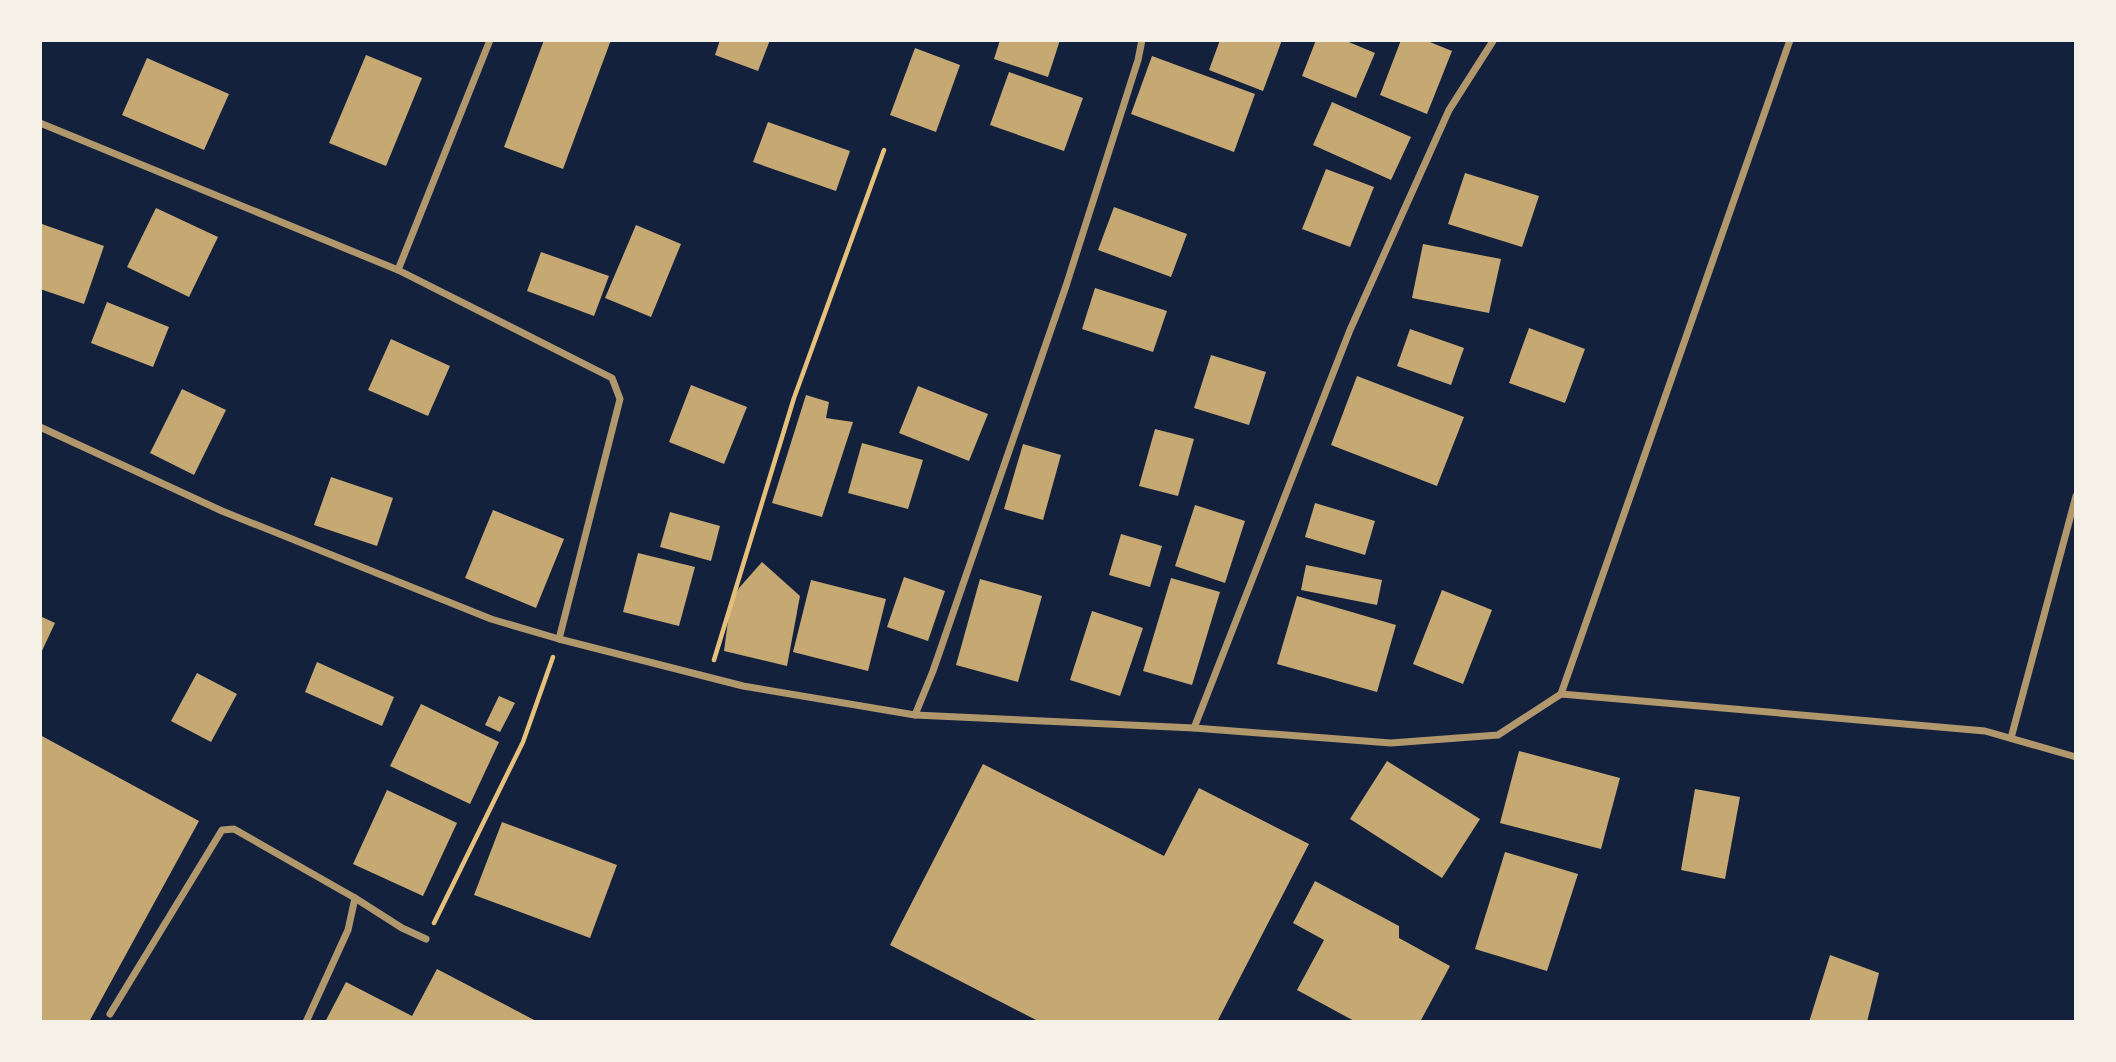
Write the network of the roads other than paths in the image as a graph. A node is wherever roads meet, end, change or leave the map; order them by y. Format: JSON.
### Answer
{"nodes":[{"id":1,"x":490,"y":40,"type":"edge"},
{"id":2,"x":1142,"y":40,"type":"edge"},
{"id":3,"x":1790,"y":40,"type":"edge"},
{"id":4,"x":1493,"y":41,"type":"edge"},
{"id":5,"x":40,"y":123,"type":"edge"},
{"id":6,"x":398,"y":270,"type":"junction"},
{"id":7,"x":40,"y":427,"type":"edge"},
{"id":8,"x":2076,"y":496,"type":"edge"},
{"id":9,"x":559,"y":639,"type":"junction"},
{"id":10,"x":1560,"y":694,"type":"junction"},
{"id":11,"x":915,"y":715,"type":"junction"},
{"id":12,"x":1194,"y":728,"type":"junction"},
{"id":13,"x":2011,"y":738,"type":"junction"},
{"id":14,"x":2076,"y":757,"type":"edge"},
{"id":15,"x":355,"y":898,"type":"junction"},
{"id":16,"x":426,"y":939,"type":"road end"},
{"id":17,"x":110,"y":1014,"type":"dead end"},
{"id":18,"x":306,"y":1022,"type":"edge"}],
"edges":[{"from":1,"to":6,"type":"street"},
{"from":2,"to":11,"type":"street"},
{"from":3,"to":10,"type":"street"},
{"from":4,"to":12,"type":"street"},
{"from":5,"to":6,"type":"street"},
{"from":6,"to":9,"type":"street"},
{"from":7,"to":9,"type":"street"},
{"from":8,"to":13,"type":"street"},
{"from":9,"to":11,"type":"street"},
{"from":10,"to":12,"type":"street"},
{"from":10,"to":13,"type":"street"},
{"from":11,"to":12,"type":"street"},
{"from":13,"to":14,"type":"street"},
{"from":15,"to":16,"type":"street"},
{"from":15,"to":17,"type":"street"},
{"from":15,"to":18,"type":"street"}]}
